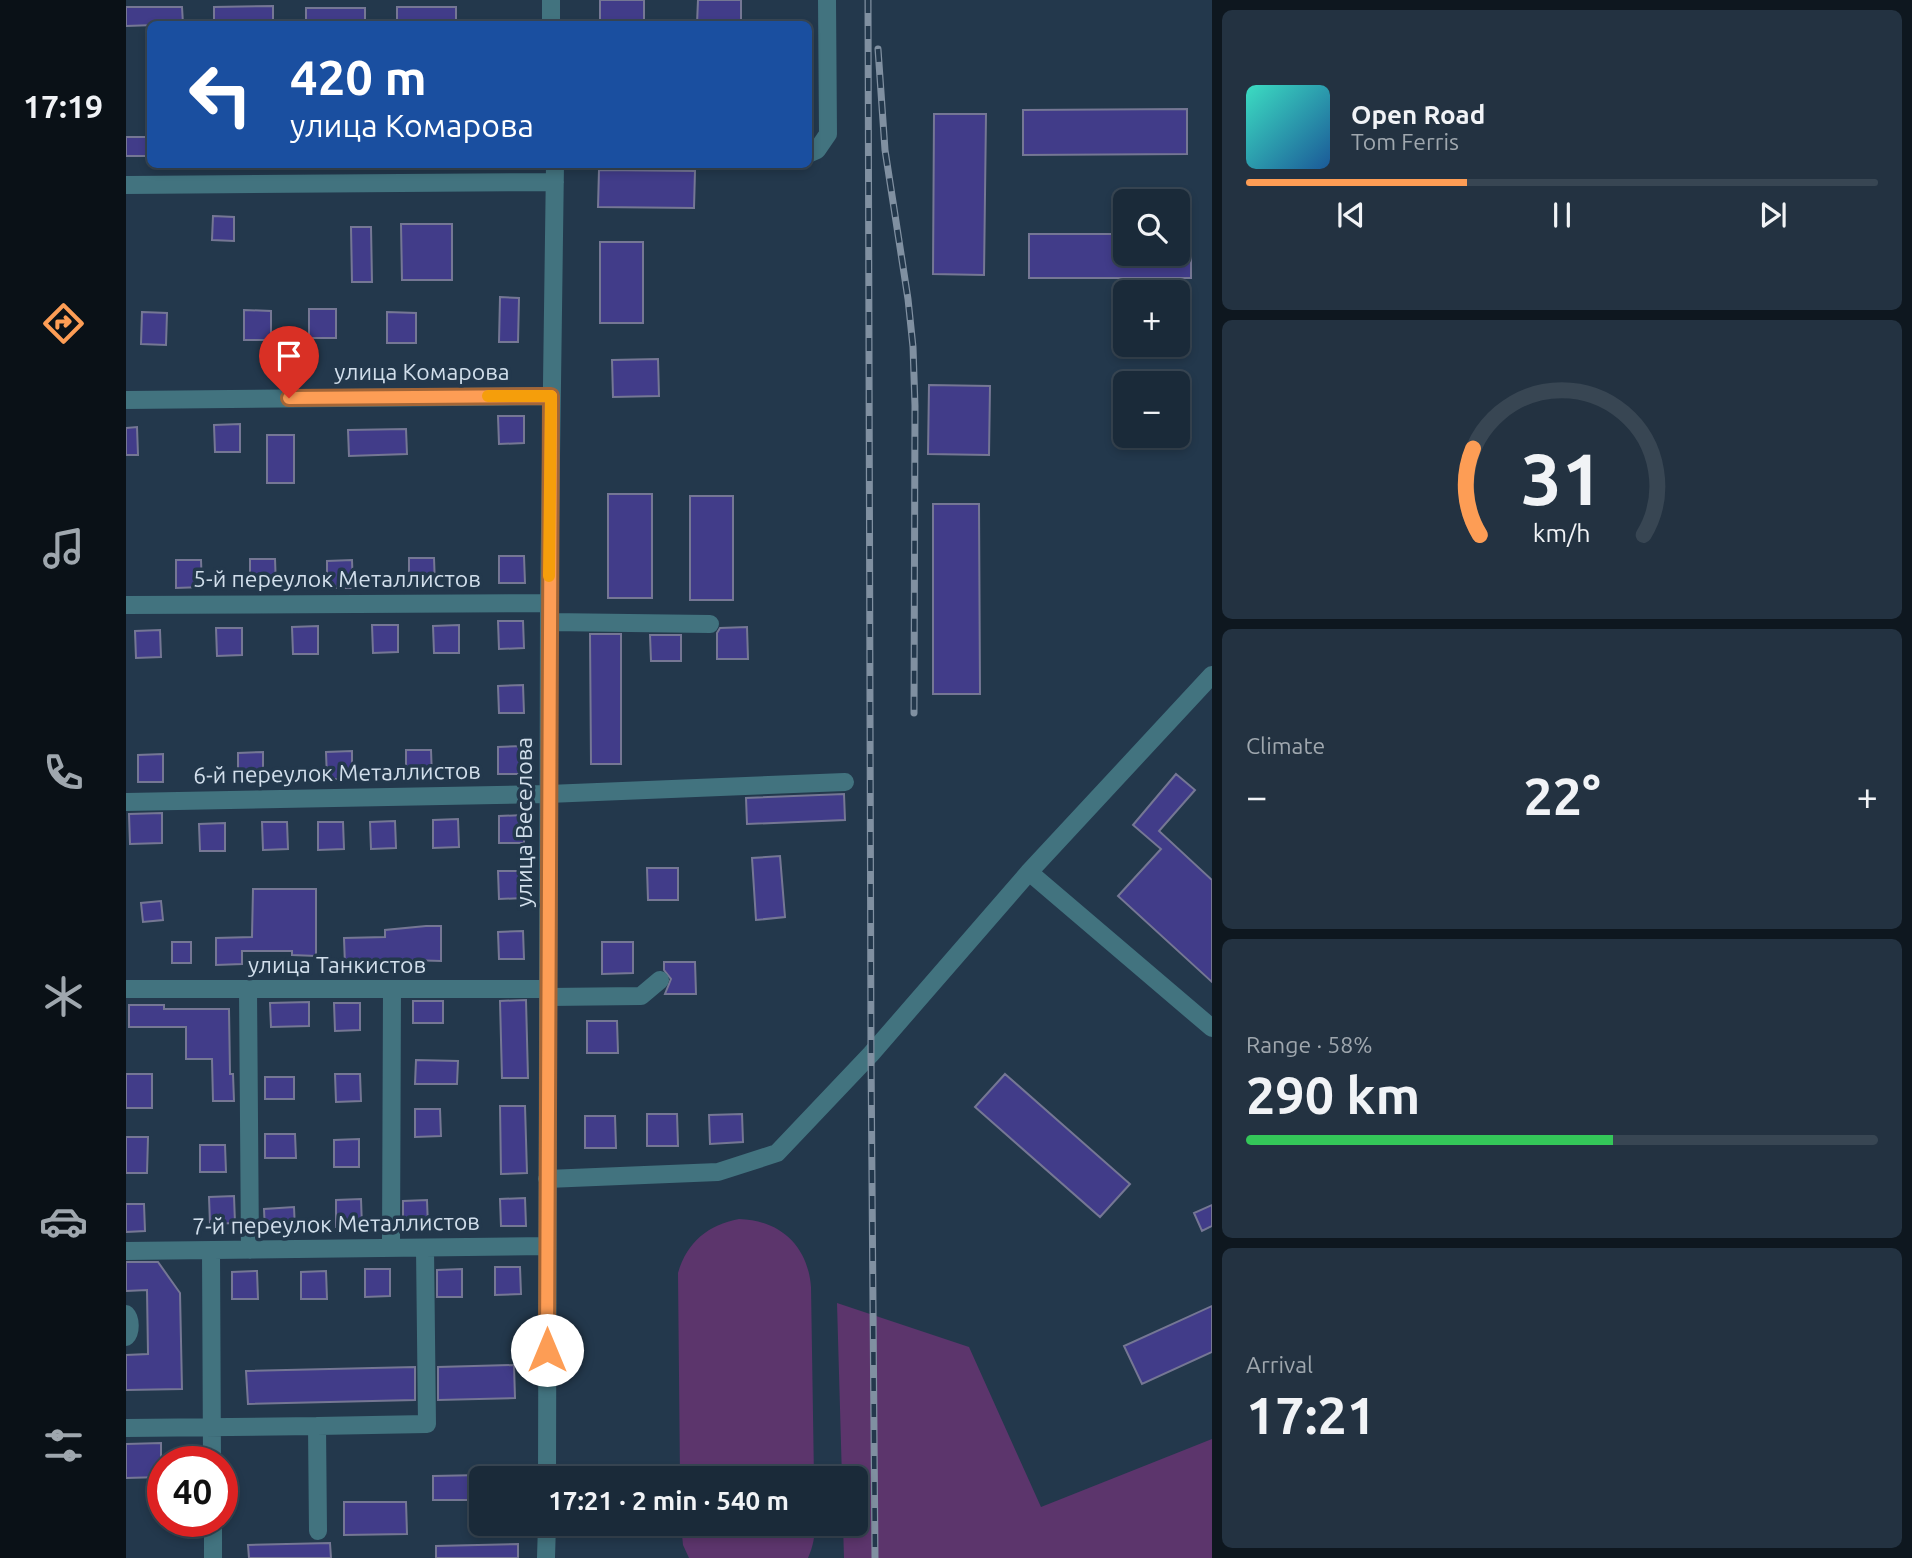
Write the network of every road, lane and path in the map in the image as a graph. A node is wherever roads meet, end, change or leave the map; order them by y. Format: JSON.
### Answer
{"nodes":[{"id":1,"x":551,"y":0,"type":"edge"},
{"id":2,"x":827,"y":0,"type":"edge"},
{"id":3,"x":551,"y":21,"type":"edge"},
{"id":4,"x":812,"y":152,"type":"edge"},
{"id":5,"x":555,"y":173,"type":"edge"},
{"id":6,"x":126,"y":185,"type":"edge"},
{"id":7,"x":551,"y":396,"type":"junction"},
{"id":8,"x":126,"y":400,"type":"edge"},
{"id":9,"x":549,"y":603,"type":"junction"},
{"id":10,"x":126,"y":605,"type":"edge"},
{"id":11,"x":549,"y":622,"type":"junction"},
{"id":12,"x":709,"y":624,"type":"dead end"},
{"id":13,"x":1212,"y":674,"type":"edge"},
{"id":14,"x":845,"y":782,"type":"dead end"},
{"id":15,"x":548,"y":794,"type":"junction"},
{"id":16,"x":126,"y":802,"type":"edge"},
{"id":17,"x":1029,"y":872,"type":"junction"},
{"id":18,"x":660,"y":980,"type":"dead end"},
{"id":19,"x":126,"y":989,"type":"edge"},
{"id":20,"x":248,"y":989,"type":"junction"},
{"id":21,"x":392,"y":989,"type":"junction"},
{"id":22,"x":548,"y":993,"type":"junction"},
{"id":23,"x":1212,"y":1028,"type":"edge"},
{"id":24,"x":547,"y":1179,"type":"junction"},
{"id":25,"x":547,"y":1246,"type":"junction"},
{"id":26,"x":391,"y":1248,"type":"junction"},
{"id":27,"x":425,"y":1248,"type":"junction"},
{"id":28,"x":211,"y":1250,"type":"junction"},
{"id":29,"x":250,"y":1250,"type":"junction"},
{"id":30,"x":126,"y":1251,"type":"edge"},
{"id":31,"x":126,"y":1314,"type":"edge"},
{"id":32,"x":126,"y":1337,"type":"edge"},
{"id":33,"x":317,"y":1426,"type":"junction"},
{"id":34,"x":126,"y":1427,"type":"edge"},
{"id":35,"x":212,"y":1427,"type":"junction"},
{"id":36,"x":212,"y":1446,"type":"edge"},
{"id":37,"x":547,"y":1466,"type":"edge"},
{"id":38,"x":318,"y":1531,"type":"dead end"},
{"id":39,"x":547,"y":1536,"type":"edge"},
{"id":40,"x":213,"y":1537,"type":"edge"},
{"id":41,"x":213,"y":1558,"type":"edge"},
{"id":42,"x":547,"y":1558,"type":"edge"}],
"edges":[{"from":1,"to":3,"type":"street"},
{"from":2,"to":4,"type":"street"},
{"from":5,"to":6,"type":"street"},
{"from":5,"to":7,"type":"street","name":"улица Веселова"},
{"from":7,"to":8,"type":"street","name":"улица Комарова"},
{"from":7,"to":9,"type":"street","name":"улица Веселова"},
{"from":9,"to":10,"type":"street","name":"5-й переулок Металлистов"},
{"from":9,"to":11,"type":"street","name":"улица Веселова"},
{"from":11,"to":12,"type":"street"},
{"from":11,"to":15,"type":"street","name":"улица Веселова"},
{"from":13,"to":17,"type":"street"},
{"from":14,"to":15,"type":"street","name":"6-й переулок Металлистов"},
{"from":15,"to":16,"type":"street","name":"6-й переулок Металлистов"},
{"from":15,"to":22,"type":"street","name":"улица Веселова"},
{"from":17,"to":23,"type":"street"},
{"from":17,"to":24,"type":"street"},
{"from":18,"to":22,"type":"street","name":"улица Танкистов"},
{"from":19,"to":20,"type":"street","name":"улица Танкистов"},
{"from":20,"to":21,"type":"street","name":"улица Танкистов"},
{"from":20,"to":29,"type":"street"},
{"from":21,"to":22,"type":"street","name":"улица Танкистов"},
{"from":21,"to":26,"type":"street"},
{"from":22,"to":24,"type":"street","name":"улица Веселова"},
{"from":24,"to":25,"type":"street","name":"улица Веселова"},
{"from":25,"to":27,"type":"street","name":"7-й переулок Металлистов"},
{"from":25,"to":37,"type":"street","name":"улица Веселова"},
{"from":26,"to":27,"type":"street","name":"7-й переулок Металлистов"},
{"from":26,"to":29,"type":"street","name":"7-й переулок Металлистов"},
{"from":27,"to":33,"type":"street"},
{"from":28,"to":29,"type":"street","name":"7-й переулок Металлистов"},
{"from":28,"to":30,"type":"street","name":"7-й переулок Металлистов"},
{"from":28,"to":35,"type":"street"},
{"from":31,"to":32,"type":"street"},
{"from":33,"to":35,"type":"street"},
{"from":33,"to":38,"type":"street"},
{"from":34,"to":35,"type":"street"},
{"from":35,"to":36,"type":"street"},
{"from":39,"to":42,"type":"street"},
{"from":40,"to":41,"type":"street"}]}
